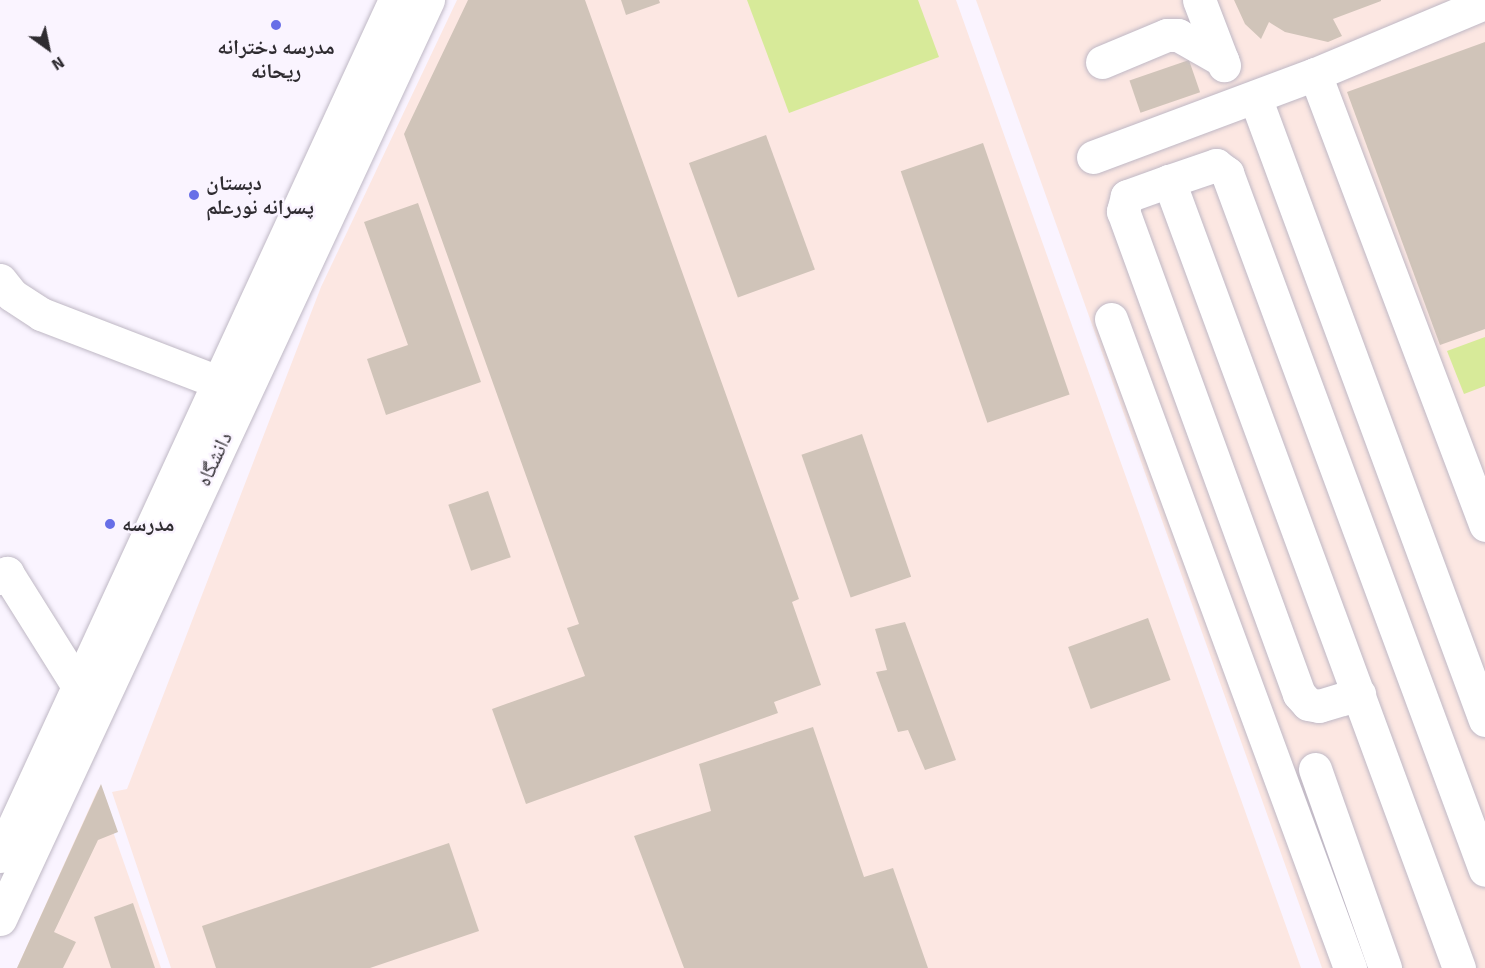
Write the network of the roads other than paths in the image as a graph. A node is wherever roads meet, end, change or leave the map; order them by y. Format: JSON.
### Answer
{"nodes":[{"id":1,"x":395,"y":0,"type":"edge"},
{"id":2,"x":428,"y":0,"type":"edge"},
{"id":3,"x":1199,"y":0,"type":"edge"},
{"id":4,"x":1485,"y":3,"type":"edge"},
{"id":5,"x":1222,"y":60,"type":"junction"},
{"id":6,"x":1102,"y":62,"type":"dead end"},
{"id":7,"x":1315,"y":74,"type":"junction"},
{"id":8,"x":1247,"y":100,"type":"junction"},
{"id":9,"x":1093,"y":157,"type":"dead end"},
{"id":10,"x":1284,"y":181,"type":"junction"},
{"id":11,"x":1169,"y":182,"type":"junction"},
{"id":12,"x":1234,"y":193,"type":"junction"},
{"id":13,"x":0,"y":280,"type":"edge"},
{"id":14,"x":1111,"y":319,"type":"dead end"},
{"id":15,"x":218,"y":382,"type":"junction"},
{"id":16,"x":1485,"y":525,"type":"edge"},
{"id":17,"x":0,"y":578,"type":"edge"},
{"id":18,"x":90,"y":693,"type":"junction"},
{"id":19,"x":1359,"y":694,"type":"junction"},
{"id":20,"x":1485,"y":720,"type":"edge"},
{"id":21,"x":1315,"y":769,"type":"dead end"},
{"id":22,"x":0,"y":856,"type":"edge"},
{"id":23,"x":1485,"y":870,"type":"edge"},
{"id":24,"x":0,"y":919,"type":"edge"},
{"id":25,"x":1350,"y":968,"type":"edge"},
{"id":26,"x":1385,"y":968,"type":"edge"},
{"id":27,"x":1459,"y":968,"type":"edge"}],
"edges":[{"from":1,"to":15,"type":"street","name":"دانشگاه"},
{"from":2,"to":18,"type":"street","name":"دانشگاه"},
{"from":3,"to":5,"type":"street"},
{"from":4,"to":7,"type":"street"},
{"from":5,"to":6,"type":"street"},
{"from":5,"to":8,"type":"street"},
{"from":7,"to":8,"type":"street"},
{"from":7,"to":16,"type":"street"},
{"from":8,"to":9,"type":"street"},
{"from":8,"to":10,"type":"street"},
{"from":10,"to":12,"type":"street"},
{"from":10,"to":20,"type":"street"},
{"from":11,"to":12,"type":"street"},
{"from":11,"to":19,"type":"street"},
{"from":11,"to":19,"type":"street"},
{"from":12,"to":23,"type":"street"},
{"from":13,"to":15,"type":"street"},
{"from":14,"to":25,"type":"street"},
{"from":15,"to":18,"type":"street","name":"دانشگاه"},
{"from":17,"to":18,"type":"street"},
{"from":18,"to":22,"type":"street","name":"دانشگاه"},
{"from":18,"to":24,"type":"street","name":"دانشگاه"},
{"from":19,"to":27,"type":"street"},
{"from":21,"to":26,"type":"street"}]}
